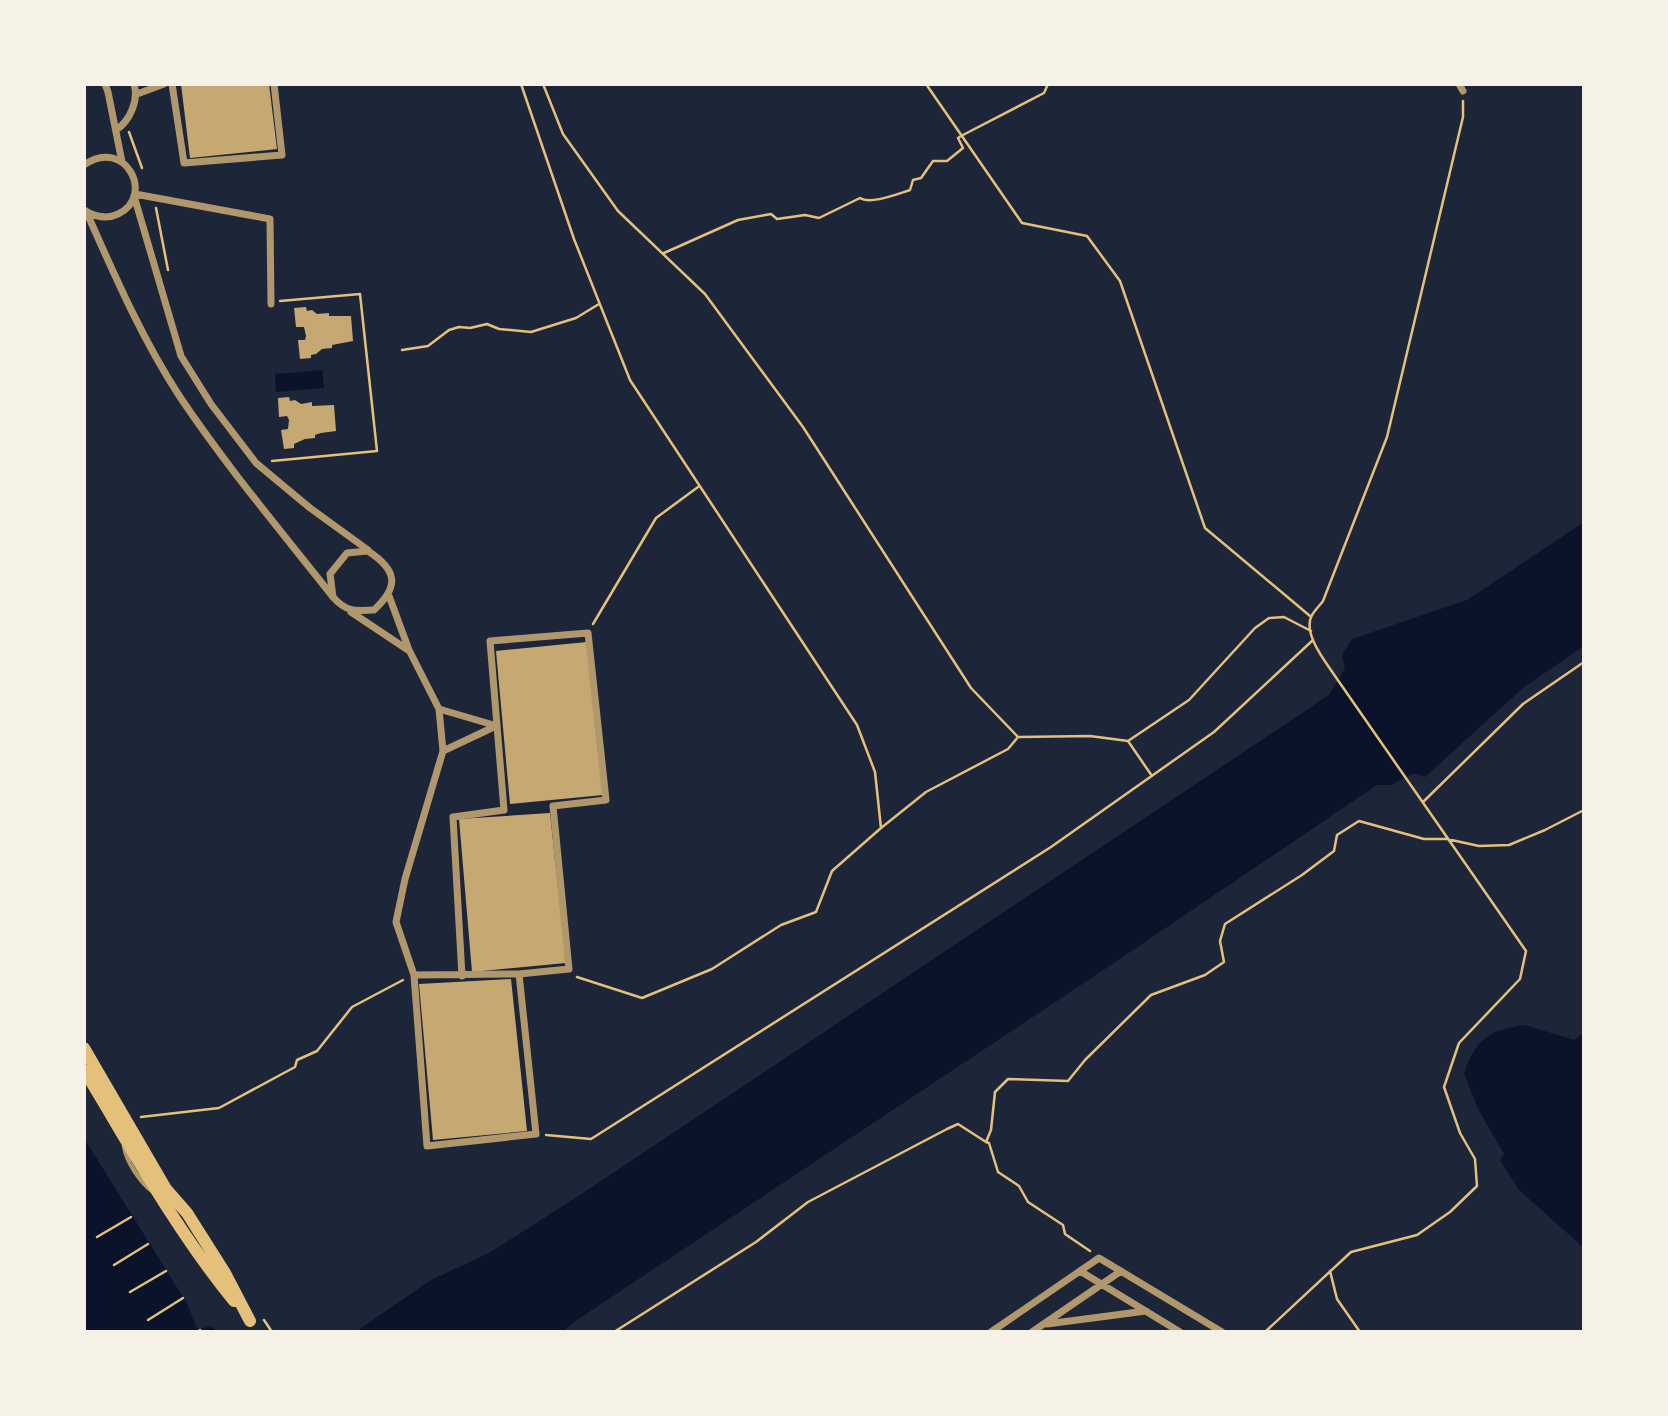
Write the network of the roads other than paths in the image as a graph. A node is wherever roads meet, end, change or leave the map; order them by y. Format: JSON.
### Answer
{"nodes":[{"id":1,"x":104,"y":84,"type":"edge"},
{"id":2,"x":134,"y":84,"type":"edge"},
{"id":3,"x":164,"y":84,"type":"edge"},
{"id":4,"x":172,"y":84,"type":"edge"},
{"id":5,"x":274,"y":84,"type":"edge"},
{"id":6,"x":137,"y":94,"type":"junction"},
{"id":7,"x":116,"y":130,"type":"junction"},
{"id":8,"x":122,"y":162,"type":"junction"},
{"id":9,"x":84,"y":165,"type":"edge"},
{"id":10,"x":134,"y":195,"type":"junction"},
{"id":11,"x":85,"y":210,"type":"edge"},
{"id":12,"x":272,"y":303,"type":"road end"},
{"id":13,"x":368,"y":551,"type":"junction"},
{"id":14,"x":389,"y":596,"type":"junction"},
{"id":15,"x":333,"y":597,"type":"junction"},
{"id":16,"x":351,"y":612,"type":"junction"},
{"id":17,"x":409,"y":650,"type":"junction"},
{"id":18,"x":439,"y":709,"type":"junction"},
{"id":19,"x":497,"y":726,"type":"junction"},
{"id":20,"x":443,"y":751,"type":"junction"},
{"id":21,"x":519,"y":974,"type":"junction"},
{"id":22,"x":414,"y":975,"type":"junction"},
{"id":23,"x":462,"y":976,"type":"junction"},
{"id":24,"x":84,"y":1048,"type":"edge"},
{"id":25,"x":84,"y":1070,"type":"edge"},
{"id":26,"x":1080,"y":1271,"type":"junction"},
{"id":27,"x":1121,"y":1272,"type":"junction"},
{"id":28,"x":1102,"y":1285,"type":"junction"},
{"id":29,"x":1146,"y":1311,"type":"junction"},
{"id":30,"x":250,"y":1321,"type":"junction"},
{"id":31,"x":1043,"y":1325,"type":"junction"},
{"id":32,"x":258,"y":1332,"type":"edge"},
{"id":33,"x":991,"y":1332,"type":"edge"},
{"id":34,"x":1032,"y":1332,"type":"edge"},
{"id":35,"x":1180,"y":1332,"type":"edge"},
{"id":36,"x":1222,"y":1332,"type":"edge"}],
"edges":[{"from":1,"to":7,"type":"street"},
{"from":2,"to":6,"type":"street"},
{"from":3,"to":6,"type":"street"},
{"from":4,"to":5,"type":"street"},
{"from":6,"to":7,"type":"street"},
{"from":7,"to":8,"type":"street"},
{"from":8,"to":9,"type":"street"},
{"from":8,"to":10,"type":"street"},
{"from":10,"to":11,"type":"street"},
{"from":10,"to":12,"type":"street"},
{"from":10,"to":13,"type":"street"},
{"from":11,"to":15,"type":"street"},
{"from":13,"to":14,"type":"street"},
{"from":13,"to":15,"type":"street"},
{"from":14,"to":16,"type":"street"},
{"from":14,"to":17,"type":"street"},
{"from":15,"to":16,"type":"street"},
{"from":16,"to":17,"type":"street"},
{"from":17,"to":18,"type":"street"},
{"from":18,"to":19,"type":"street"},
{"from":18,"to":20,"type":"street"},
{"from":19,"to":20,"type":"street"},
{"from":19,"to":21,"type":"street"},
{"from":19,"to":23,"type":"street"},
{"from":20,"to":22,"type":"street"},
{"from":21,"to":22,"type":"street"},
{"from":21,"to":23,"type":"street"},
{"from":22,"to":23,"type":"street"},
{"from":24,"to":30,"type":"main road"},
{"from":25,"to":30,"type":"main road"},
{"from":26,"to":27,"type":"street"},
{"from":26,"to":28,"type":"street"},
{"from":26,"to":33,"type":"street"},
{"from":27,"to":28,"type":"street"},
{"from":27,"to":36,"type":"street"},
{"from":28,"to":29,"type":"street"},
{"from":28,"to":31,"type":"street"},
{"from":29,"to":31,"type":"street"},
{"from":29,"to":35,"type":"street"},
{"from":30,"to":32,"type":"main road"},
{"from":31,"to":34,"type":"street"}]}
